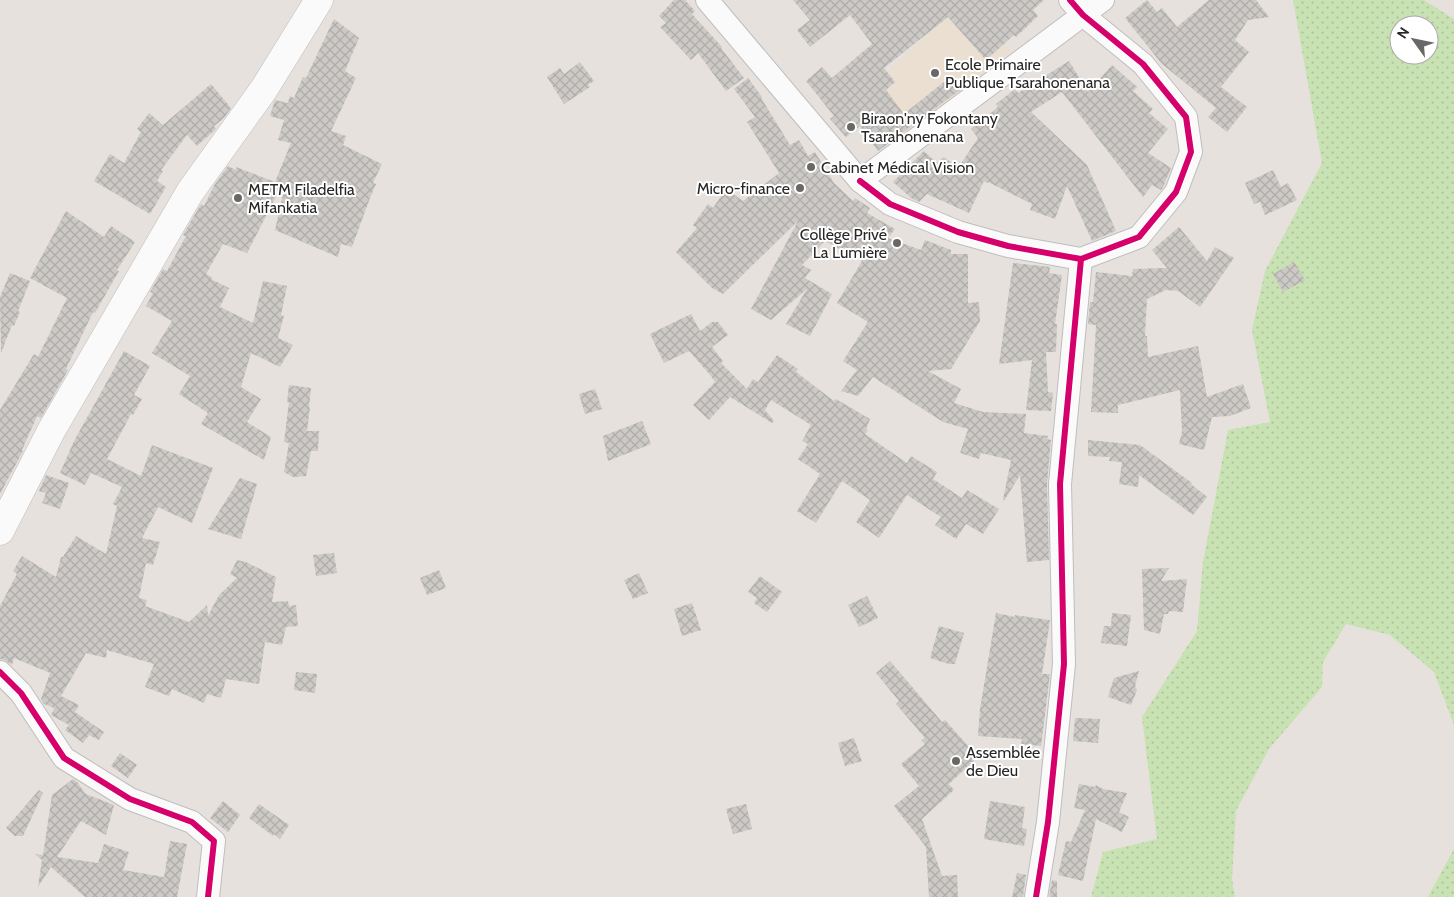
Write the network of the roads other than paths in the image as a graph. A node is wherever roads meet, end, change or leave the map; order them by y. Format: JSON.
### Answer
{"nodes":[{"id":1,"x":319,"y":0,"type":"edge"},
{"id":2,"x":707,"y":0,"type":"edge"},
{"id":3,"x":1103,"y":0,"type":"edge"},
{"id":4,"x":1076,"y":8,"type":"edge"},
{"id":5,"x":860,"y":181,"type":"junction"},
{"id":6,"x":1081,"y":259,"type":"junction"},
{"id":7,"x":0,"y":532,"type":"edge"},
{"id":8,"x":0,"y":672,"type":"edge"},
{"id":9,"x":208,"y":897,"type":"edge"},
{"id":10,"x":1036,"y":897,"type":"edge"}],
"edges":[{"from":1,"to":7,"type":"main road"},
{"from":2,"to":5,"type":"street"},
{"from":3,"to":4,"type":"street"},
{"from":4,"to":5,"type":"street"},
{"from":4,"to":6,"type":"street"},
{"from":5,"to":6,"type":"street"},
{"from":6,"to":10,"type":"street"},
{"from":8,"to":9,"type":"street"}]}
